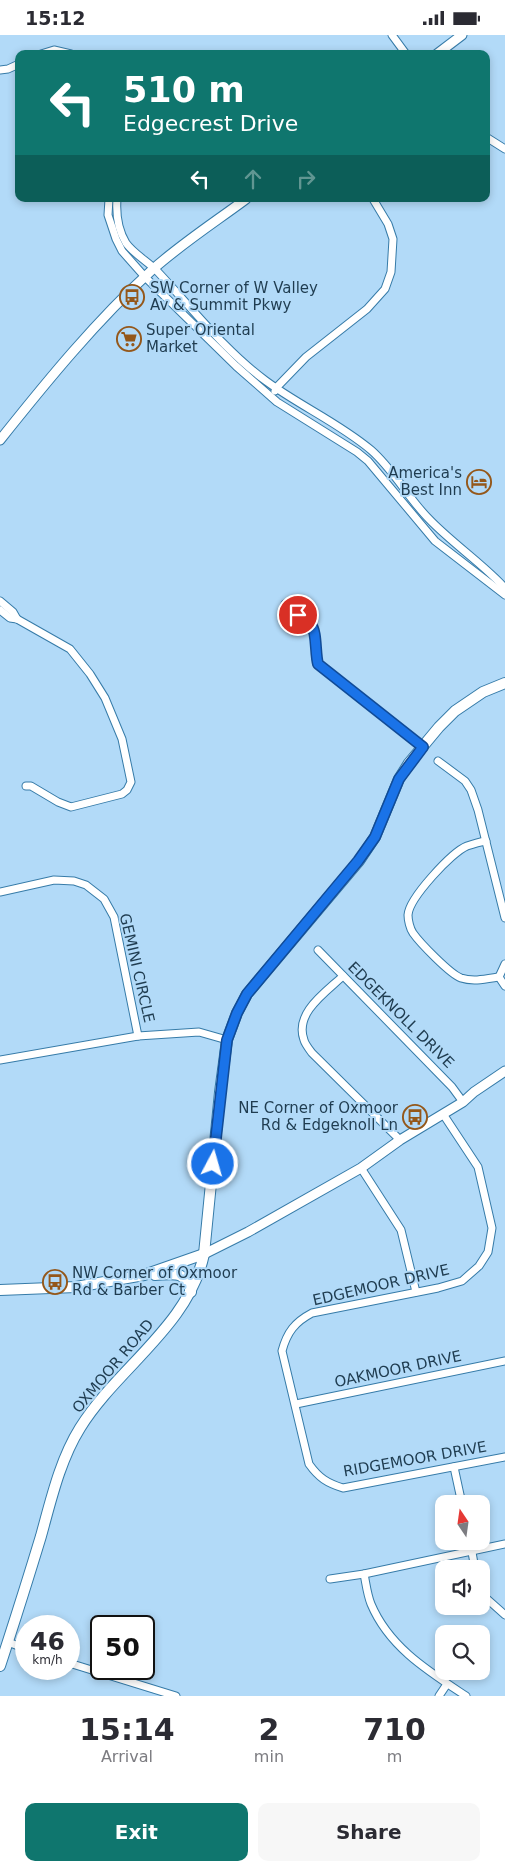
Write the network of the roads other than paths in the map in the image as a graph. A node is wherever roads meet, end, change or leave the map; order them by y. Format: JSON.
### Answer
{"nodes":[{"id":1,"x":392,"y":35,"type":"edge"},
{"id":2,"x":462,"y":35,"type":"edge"},
{"id":3,"x":403,"y":50,"type":"edge"},
{"id":4,"x":442,"y":50,"type":"edge"},
{"id":5,"x":15,"y":66,"type":"edge"},
{"id":6,"x":0,"y":70,"type":"edge"},
{"id":7,"x":490,"y":140,"type":"edge"},
{"id":8,"x":505,"y":149,"type":"edge"},
{"id":9,"x":108,"y":202,"type":"edge"},
{"id":10,"x":117,"y":202,"type":"edge"},
{"id":11,"x":242,"y":202,"type":"edge"},
{"id":12,"x":375,"y":202,"type":"edge"},
{"id":13,"x":154,"y":269,"type":"junction"},
{"id":14,"x":145,"y":277,"type":"junction"},
{"id":15,"x":276,"y":388,"type":"junction"},
{"id":16,"x":273,"y":397,"type":"junction"},
{"id":17,"x":0,"y":440,"type":"edge"},
{"id":18,"x":505,"y":588,"type":"edge"},
{"id":19,"x":505,"y":595,"type":"edge"},
{"id":20,"x":285,"y":604,"type":"dead end"},
{"id":21,"x":1,"y":605,"type":"edge"},
{"id":22,"x":505,"y":683,"type":"edge"},
{"id":23,"x":423,"y":747,"type":"junction"},
{"id":24,"x":438,"y":761,"type":"dead end"},
{"id":25,"x":26,"y":786,"type":"dead end"},
{"id":26,"x":486,"y":841,"type":"junction"},
{"id":27,"x":0,"y":892,"type":"edge"},
{"id":28,"x":505,"y":918,"type":"edge"},
{"id":29,"x":318,"y":950,"type":"dead end"},
{"id":30,"x":505,"y":964,"type":"edge"},
{"id":31,"x":343,"y":976,"type":"junction"},
{"id":32,"x":499,"y":977,"type":"junction"},
{"id":33,"x":505,"y":986,"type":"edge"},
{"id":34,"x":138,"y":1036,"type":"junction"},
{"id":35,"x":227,"y":1040,"type":"junction"},
{"id":36,"x":0,"y":1060,"type":"edge"},
{"id":37,"x":505,"y":1071,"type":"edge"},
{"id":38,"x":463,"y":1102,"type":"junction"},
{"id":39,"x":443,"y":1114,"type":"junction"},
{"id":40,"x":400,"y":1140,"type":"junction"},
{"id":41,"x":361,"y":1168,"type":"junction"},
{"id":42,"x":204,"y":1253,"type":"junction"},
{"id":43,"x":144,"y":1275,"type":"junction"},
{"id":44,"x":0,"y":1289,"type":"edge"},
{"id":45,"x":191,"y":1292,"type":"junction"},
{"id":46,"x":416,"y":1292,"type":"junction"},
{"id":47,"x":505,"y":1361,"type":"edge"},
{"id":48,"x":296,"y":1404,"type":"junction"},
{"id":49,"x":505,"y":1457,"type":"edge"},
{"id":50,"x":454,"y":1467,"type":"junction"},
{"id":51,"x":460,"y":1495,"type":"edge"},
{"id":52,"x":505,"y":1544,"type":"edge"},
{"id":53,"x":472,"y":1551,"type":"junction"},
{"id":54,"x":474,"y":1560,"type":"edge"},
{"id":55,"x":364,"y":1574,"type":"junction"},
{"id":56,"x":330,"y":1579,"type":"dead end"},
{"id":57,"x":490,"y":1602,"type":"edge"},
{"id":58,"x":505,"y":1615,"type":"edge"},
{"id":59,"x":8,"y":1643,"type":"junction"},
{"id":60,"x":15,"y":1645,"type":"edge"},
{"id":61,"x":0,"y":1666,"type":"edge"},
{"id":62,"x":80,"y":1666,"type":"edge"},
{"id":63,"x":447,"y":1684,"type":"junction"},
{"id":64,"x":176,"y":1696,"type":"edge"},
{"id":65,"x":439,"y":1696,"type":"edge"},
{"id":66,"x":466,"y":1696,"type":"edge"}],
"edges":[{"from":1,"to":3,"type":"street"},
{"from":2,"to":4,"type":"street"},
{"from":5,"to":6,"type":"street"},
{"from":7,"to":8,"type":"street"},
{"from":9,"to":14,"type":"street"},
{"from":10,"to":13,"type":"street"},
{"from":11,"to":13,"type":"street"},
{"from":12,"to":15,"type":"street"},
{"from":13,"to":14,"type":"street"},
{"from":13,"to":15,"type":"street"},
{"from":14,"to":16,"type":"street"},
{"from":14,"to":17,"type":"street"},
{"from":15,"to":16,"type":"street"},
{"from":15,"to":18,"type":"street"},
{"from":16,"to":19,"type":"street"},
{"from":20,"to":23,"type":"street"},
{"from":21,"to":25,"type":"street"},
{"from":22,"to":23,"type":"main road","name":"OXMOOR ROAD"},
{"from":23,"to":35,"type":"main road","name":"OXMOOR ROAD"},
{"from":24,"to":26,"type":"street"},
{"from":26,"to":28,"type":"street"},
{"from":26,"to":32,"type":"street"},
{"from":27,"to":34,"type":"street","name":"GEMINI CIRCLE"},
{"from":29,"to":31,"type":"street","name":"EDGEKNOLL DRIVE"},
{"from":30,"to":32,"type":"street"},
{"from":31,"to":38,"type":"street","name":"EDGEKNOLL DRIVE"},
{"from":31,"to":40,"type":"street"},
{"from":32,"to":33,"type":"street"},
{"from":34,"to":35,"type":"street"},
{"from":34,"to":36,"type":"street"},
{"from":35,"to":42,"type":"main road","name":"OXMOOR ROAD"},
{"from":37,"to":38,"type":"street"},
{"from":38,"to":39,"type":"street"},
{"from":39,"to":40,"type":"street"},
{"from":39,"to":46,"type":"street","name":"EDGEMOOR DRIVE"},
{"from":40,"to":41,"type":"street"},
{"from":41,"to":42,"type":"street"},
{"from":41,"to":46,"type":"street"},
{"from":42,"to":43,"type":"main road"},
{"from":42,"to":45,"type":"main road","name":"OXMOOR ROAD"},
{"from":43,"to":44,"type":"main road"},
{"from":43,"to":45,"type":"main road"},
{"from":45,"to":59,"type":"main road","name":"OXMOOR ROAD"},
{"from":46,"to":48,"type":"street","name":"EDGEMOOR DRIVE"},
{"from":47,"to":48,"type":"street","name":"OAKMOOR DRIVE"},
{"from":48,"to":50,"type":"street","name":"RIDGEMOOR DRIVE"},
{"from":49,"to":50,"type":"street","name":"RIDGEMOOR DRIVE"},
{"from":50,"to":51,"type":"street"},
{"from":52,"to":53,"type":"street"},
{"from":53,"to":54,"type":"street"},
{"from":53,"to":55,"type":"street"},
{"from":55,"to":56,"type":"street"},
{"from":55,"to":63,"type":"street"},
{"from":57,"to":58,"type":"street"},
{"from":59,"to":60,"type":"street"},
{"from":59,"to":61,"type":"main road","name":"OXMOOR ROAD"},
{"from":62,"to":64,"type":"street"},
{"from":63,"to":65,"type":"street"},
{"from":63,"to":66,"type":"street"}]}
